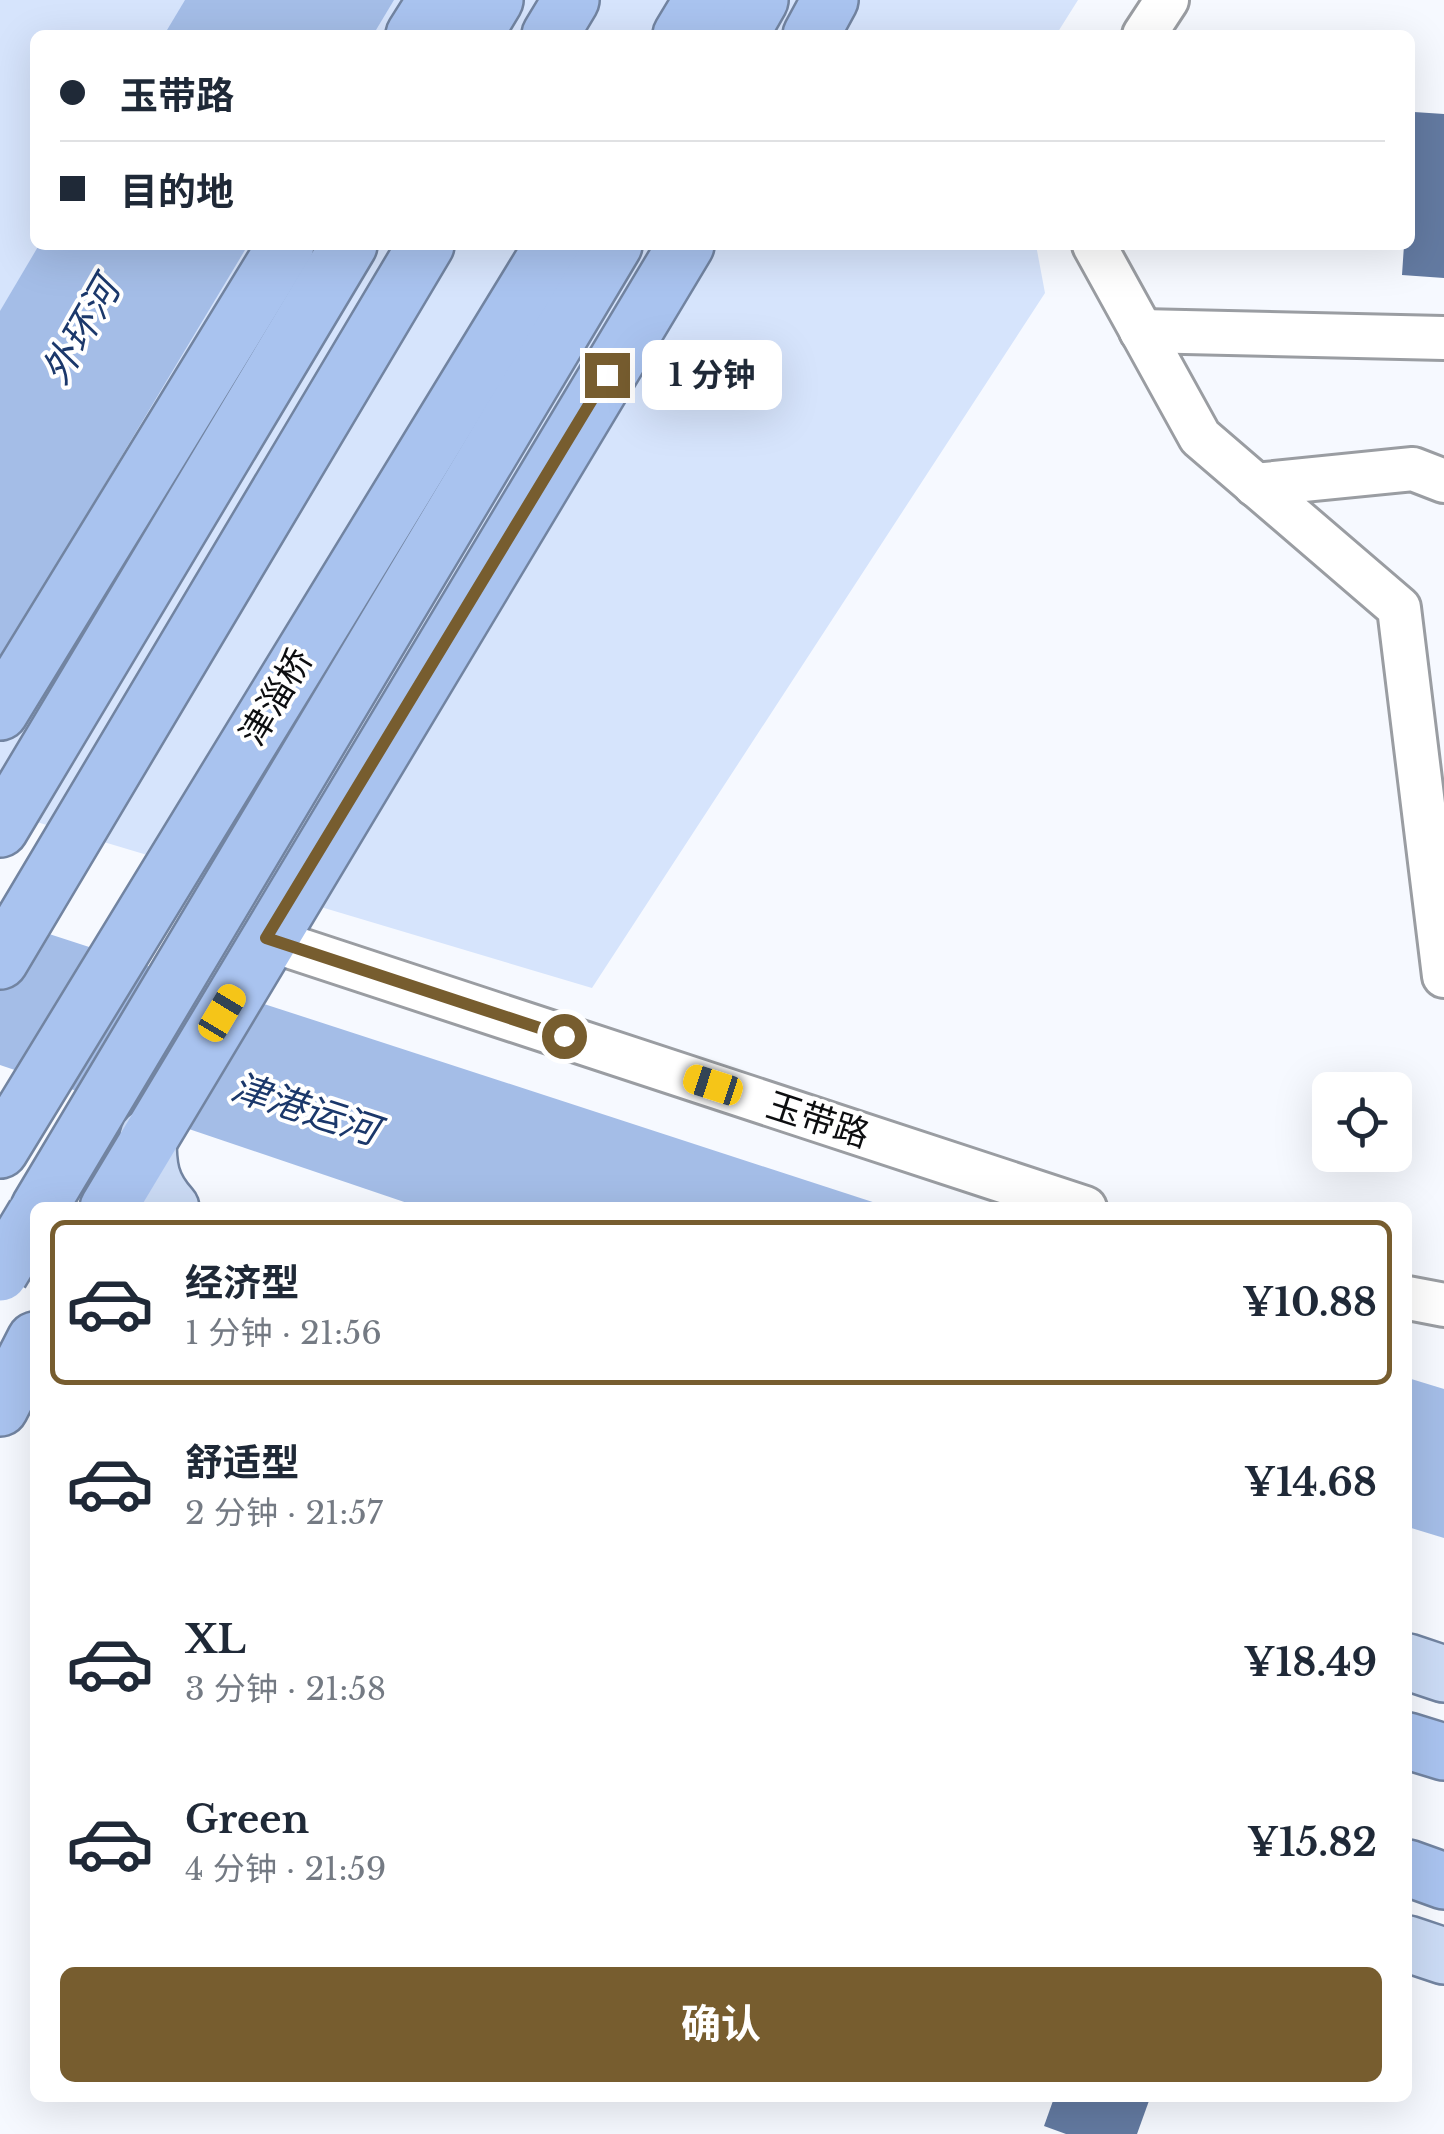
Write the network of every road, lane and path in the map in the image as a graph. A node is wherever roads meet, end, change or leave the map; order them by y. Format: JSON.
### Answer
{"nodes":[{"id":1,"x":436,"y":0,"type":"edge"},
{"id":2,"x":495,"y":0,"type":"edge"},
{"id":3,"x":571,"y":0,"type":"edge"},
{"id":4,"x":702,"y":0,"type":"edge"},
{"id":5,"x":760,"y":0,"type":"edge"},
{"id":6,"x":830,"y":0,"type":"edge"},
{"id":7,"x":1167,"y":0,"type":"edge"},
{"id":8,"x":417,"y":30,"type":"edge"},
{"id":9,"x":477,"y":30,"type":"edge"},
{"id":10,"x":553,"y":30,"type":"edge"},
{"id":11,"x":684,"y":30,"type":"edge"},
{"id":12,"x":743,"y":30,"type":"edge"},
{"id":13,"x":814,"y":30,"type":"edge"},
{"id":14,"x":1147,"y":30,"type":"edge"},
{"id":15,"x":283,"y":250,"type":"edge"},
{"id":16,"x":345,"y":250,"type":"edge"},
{"id":17,"x":423,"y":250,"type":"edge"},
{"id":18,"x":550,"y":250,"type":"edge"},
{"id":19,"x":611,"y":250,"type":"edge"},
{"id":20,"x":683,"y":250,"type":"edge"},
{"id":21,"x":1097,"y":250,"type":"edge"},
{"id":22,"x":1141,"y":331,"type":"junction"},
{"id":23,"x":1444,"y":338,"type":"edge"},
{"id":24,"x":1444,"y":480,"type":"edge"},
{"id":25,"x":1255,"y":485,"type":"junction"},
{"id":26,"x":0,"y":712,"type":"edge"},
{"id":27,"x":0,"y":829,"type":"edge"},
{"id":28,"x":254,"y":960,"type":"junction"},
{"id":29,"x":0,"y":961,"type":"edge"},
{"id":30,"x":1444,"y":976,"type":"edge"},
{"id":31,"x":148,"y":1137,"type":"junction"},
{"id":32,"x":0,"y":1150,"type":"edge"},
{"id":33,"x":43,"y":1202,"type":"edge"},
{"id":34,"x":111,"y":1202,"type":"edge"},
{"id":35,"x":166,"y":1202,"type":"edge"},
{"id":36,"x":1065,"y":1202,"type":"edge"},
{"id":37,"x":30,"y":1222,"type":"edge"},
{"id":38,"x":0,"y":1243,"type":"edge"},
{"id":39,"x":30,"y":1255,"type":"edge"},
{"id":40,"x":0,"y":1273,"type":"edge"},
{"id":41,"x":1412,"y":1299,"type":"edge"},
{"id":42,"x":1444,"y":1304,"type":"edge"},
{"id":43,"x":1412,"y":1663,"type":"edge"},
{"id":44,"x":1444,"y":1674,"type":"edge"},
{"id":45,"x":1412,"y":1741,"type":"edge"},
{"id":46,"x":1444,"y":1752,"type":"edge"},
{"id":47,"x":1412,"y":1869,"type":"edge"},
{"id":48,"x":1444,"y":1880,"type":"edge"},
{"id":49,"x":1412,"y":1945,"type":"edge"},
{"id":50,"x":1444,"y":1956,"type":"edge"}],
"edges":[{"from":1,"to":8,"type":"highway"},
{"from":2,"to":9,"type":"highway"},
{"from":3,"to":10,"type":"highway"},
{"from":4,"to":11,"type":"highway"},
{"from":5,"to":12,"type":"highway"},
{"from":6,"to":13,"type":"highway"},
{"from":7,"to":14,"type":"street"},
{"from":15,"to":26,"type":"highway"},
{"from":16,"to":27,"type":"highway"},
{"from":17,"to":29,"type":"highway"},
{"from":18,"to":32,"type":"highway","name":"津淄桥"},
{"from":19,"to":33,"type":"highway"},
{"from":20,"to":28,"type":"highway"},
{"from":21,"to":22,"type":"street"},
{"from":22,"to":23,"type":"street"},
{"from":22,"to":25,"type":"street"},
{"from":24,"to":25,"type":"street"},
{"from":25,"to":30,"type":"street"},
{"from":28,"to":31,"type":"highway"},
{"from":28,"to":36,"type":"street","name":"玉带路"},
{"from":31,"to":34,"type":"highway"},
{"from":31,"to":35,"type":"main road"},
{"from":37,"to":40,"type":"highway","bridge":true},
{"from":38,"to":39,"type":"highway"},
{"from":41,"to":42,"type":"street"},
{"from":43,"to":44,"type":"main road"},
{"from":45,"to":46,"type":"highway"},
{"from":47,"to":48,"type":"highway"},
{"from":49,"to":50,"type":"main road"}]}
